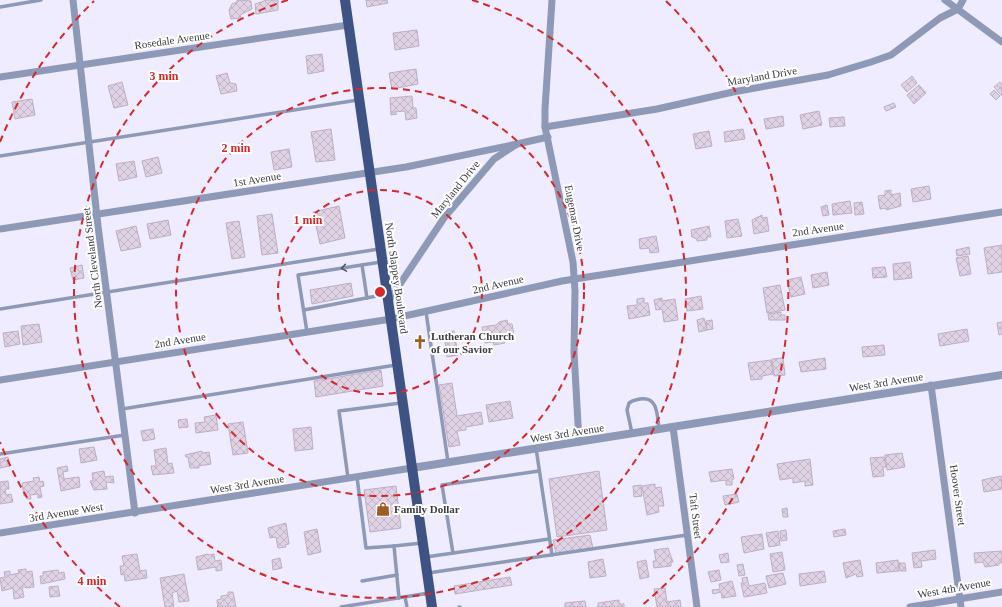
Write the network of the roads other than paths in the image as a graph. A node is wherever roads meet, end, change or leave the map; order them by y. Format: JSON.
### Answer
{"nodes":[{"id":1,"x":42,"y":0,"type":"edge"},
{"id":2,"x":73,"y":0,"type":"edge"},
{"id":3,"x":345,"y":0,"type":"edge"},
{"id":4,"x":552,"y":0,"type":"edge"},
{"id":5,"x":945,"y":0,"type":"edge"},
{"id":6,"x":963,"y":0,"type":"edge"},
{"id":7,"x":0,"y":6,"type":"edge"},
{"id":8,"x":958,"y":9,"type":"junction"},
{"id":9,"x":348,"y":25,"type":"junction"},
{"id":10,"x":1002,"y":42,"type":"edge"},
{"id":11,"x":80,"y":65,"type":"junction"},
{"id":12,"x":0,"y":77,"type":"edge"},
{"id":13,"x":359,"y":100,"type":"junction"},
{"id":14,"x":545,"y":127,"type":"junction"},
{"id":15,"x":548,"y":137,"type":"junction"},
{"id":16,"x":89,"y":142,"type":"junction"},
{"id":17,"x":517,"y":144,"type":"junction"},
{"id":18,"x":0,"y":156,"type":"edge"},
{"id":19,"x":369,"y":172,"type":"junction"},
{"id":20,"x":1002,"y":212,"type":"edge"},
{"id":21,"x":98,"y":213,"type":"junction"},
{"id":22,"x":0,"y":229,"type":"edge"},
{"id":23,"x":380,"y":248,"type":"junction"},
{"id":24,"x":382,"y":262,"type":"junction"},
{"id":25,"x":362,"y":265,"type":"junction"},
{"id":26,"x":574,"y":279,"type":"junction"},
{"id":27,"x":107,"y":292,"type":"junction"},
{"id":28,"x":367,"y":298,"type":"junction"},
{"id":29,"x":388,"y":298,"type":"junction"},
{"id":30,"x":0,"y":309,"type":"edge"},
{"id":31,"x":304,"y":310,"type":"junction"},
{"id":32,"x":426,"y":312,"type":"junction"},
{"id":33,"x":391,"y":319,"type":"junction"},
{"id":34,"x":307,"y":332,"type":"junction"},
{"id":35,"x":116,"y":363,"type":"junction"},
{"id":36,"x":397,"y":365,"type":"junction"},
{"id":37,"x":1002,"y":375,"type":"edge"},
{"id":38,"x":0,"y":380,"type":"edge"},
{"id":39,"x":931,"y":385,"type":"junction"},
{"id":40,"x":403,"y":402,"type":"junction"},
{"id":41,"x":121,"y":409,"type":"junction"},
{"id":42,"x":673,"y":427,"type":"junction"},
{"id":43,"x":660,"y":429,"type":"junction"},
{"id":44,"x":632,"y":433,"type":"junction"},
{"id":45,"x":125,"y":435,"type":"junction"},
{"id":46,"x":579,"y":442,"type":"junction"},
{"id":47,"x":536,"y":448,"type":"junction"},
{"id":48,"x":0,"y":454,"type":"edge"},
{"id":49,"x":448,"y":463,"type":"junction"},
{"id":50,"x":412,"y":468,"type":"junction"},
{"id":51,"x":540,"y":471,"type":"junction"},
{"id":52,"x":357,"y":477,"type":"junction"},
{"id":53,"x":348,"y":478,"type":"junction"},
{"id":54,"x":135,"y":513,"type":"junction"},
{"id":55,"x":0,"y":533,"type":"edge"},
{"id":56,"x":687,"y":535,"type":"junction"},
{"id":57,"x":549,"y":539,"type":"junction"},
{"id":58,"x":423,"y":542,"type":"junction"},
{"id":59,"x":394,"y":546,"type":"junction"},
{"id":60,"x":454,"y":553,"type":"junction"},
{"id":61,"x":552,"y":555,"type":"junction"},
{"id":62,"x":425,"y":557,"type":"junction"},
{"id":63,"x":427,"y":573,"type":"junction"},
{"id":64,"x":397,"y":575,"type":"junction"},
{"id":65,"x":362,"y":581,"type":"dead end"},
{"id":66,"x":1002,"y":592,"type":"edge"},
{"id":67,"x":430,"y":593,"type":"junction"},
{"id":68,"x":405,"y":597,"type":"junction"},
{"id":69,"x":399,"y":598,"type":"junction"},
{"id":70,"x":961,"y":603,"type":"edge"},
{"id":71,"x":341,"y":607,"type":"edge"},
{"id":72,"x":407,"y":607,"type":"edge"},
{"id":73,"x":432,"y":607,"type":"edge"},
{"id":74,"x":697,"y":607,"type":"edge"},
{"id":75,"x":910,"y":607,"type":"edge"}],
"edges":[{"from":1,"to":7,"type":"lane"},
{"from":2,"to":11,"type":"street","name":"North Cleveland Street"},
{"from":3,"to":9,"type":"main road","name":"North Slappey Boulevard"},
{"from":4,"to":14,"type":"street","name":"Eugemar Drive"},
{"from":5,"to":8,"type":"street"},
{"from":6,"to":8,"type":"street"},
{"from":8,"to":10,"type":"street"},
{"from":8,"to":14,"type":"street","name":"Maryland Drive"},
{"from":9,"to":11,"type":"street","name":"Rosedale Avenue"},
{"from":9,"to":13,"type":"main road","name":"North Slappey Boulevard"},
{"from":11,"to":12,"type":"street","name":"Rosedale Avenue"},
{"from":11,"to":16,"type":"street","name":"North Cleveland Street"},
{"from":13,"to":16,"type":"lane"},
{"from":13,"to":19,"type":"main road","name":"North Slappey Boulevard"},
{"from":14,"to":15,"type":"street","name":"Eugemar Drive"},
{"from":15,"to":17,"type":"street","name":"Maryland Drive"},
{"from":15,"to":26,"type":"street","name":"Eugemar Drive"},
{"from":16,"to":18,"type":"lane"},
{"from":16,"to":21,"type":"street","name":"North Cleveland Street"},
{"from":17,"to":19,"type":"street","name":"1st Avenue"},
{"from":17,"to":29,"type":"street","name":"Maryland Drive"},
{"from":19,"to":21,"type":"street","name":"1st Avenue"},
{"from":19,"to":23,"type":"main road","name":"North Slappey Boulevard"},
{"from":20,"to":26,"type":"street","name":"2nd Avenue"},
{"from":21,"to":22,"type":"street","name":"1st Avenue"},
{"from":21,"to":27,"type":"street","name":"North Cleveland Street"},
{"from":23,"to":24,"type":"main road","name":"North Slappey Boulevard"},
{"from":23,"to":27,"type":"lane"},
{"from":24,"to":25,"type":"lane"},
{"from":24,"to":29,"type":"main road","name":"North Slappey Boulevard"},
{"from":25,"to":28,"type":"lane"},
{"from":25,"to":31,"type":"lane","one_way":true},
{"from":26,"to":32,"type":"street","name":"2nd Avenue"},
{"from":26,"to":46,"type":"street","name":"Eugemar Drive"},
{"from":27,"to":30,"type":"lane"},
{"from":27,"to":35,"type":"street","name":"North Cleveland Street"},
{"from":28,"to":29,"type":"lane"},
{"from":28,"to":31,"type":"lane"},
{"from":29,"to":33,"type":"main road","name":"North Slappey Boulevard"},
{"from":31,"to":34,"type":"lane"},
{"from":32,"to":33,"type":"street","name":"2nd Avenue"},
{"from":32,"to":49,"type":"lane"},
{"from":33,"to":34,"type":"street","name":"2nd Avenue"},
{"from":33,"to":36,"type":"main road","name":"North Slappey Boulevard"},
{"from":34,"to":35,"type":"street","name":"2nd Avenue"},
{"from":35,"to":38,"type":"street","name":"2nd Avenue"},
{"from":35,"to":41,"type":"street","name":"North Cleveland Street"},
{"from":36,"to":40,"type":"main road","name":"North Slappey Boulevard"},
{"from":36,"to":41,"type":"lane"},
{"from":37,"to":39,"type":"street","name":"West 3rd Avenue"},
{"from":39,"to":42,"type":"street","name":"West 3rd Avenue"},
{"from":39,"to":70,"type":"street","name":"Hoover Street"},
{"from":40,"to":50,"type":"main road","name":"North Slappey Boulevard"},
{"from":40,"to":53,"type":"lane"},
{"from":41,"to":45,"type":"street","name":"North Cleveland Street"},
{"from":42,"to":43,"type":"street","name":"West 3rd Avenue"},
{"from":42,"to":56,"type":"street","name":"Taft Street"},
{"from":43,"to":44,"type":"street","name":"West 3rd Avenue"},
{"from":43,"to":44,"type":"lane"},
{"from":44,"to":46,"type":"street","name":"West 3rd Avenue"},
{"from":45,"to":48,"type":"lane"},
{"from":45,"to":54,"type":"street","name":"North Cleveland Street"},
{"from":46,"to":47,"type":"street","name":"West 3rd Avenue"},
{"from":47,"to":49,"type":"street","name":"West 3rd Avenue"},
{"from":47,"to":51,"type":"lane"},
{"from":49,"to":50,"type":"street","name":"West 3rd Avenue"},
{"from":50,"to":52,"type":"street","name":"West 3rd Avenue"},
{"from":50,"to":58,"type":"main road","name":"North Slappey Boulevard"},
{"from":51,"to":57,"type":"lane"},
{"from":51,"to":60,"type":"lane"},
{"from":52,"to":53,"type":"street","name":"West 3rd Avenue"},
{"from":52,"to":59,"type":"lane"},
{"from":53,"to":54,"type":"street","name":"West 3rd Avenue"},
{"from":54,"to":55,"type":"street","name":"3rd Avenue West"},
{"from":56,"to":61,"type":"lane"},
{"from":56,"to":74,"type":"street","name":"Taft Street"},
{"from":57,"to":60,"type":"lane"},
{"from":57,"to":61,"type":"lane"},
{"from":58,"to":59,"type":"lane"},
{"from":58,"to":62,"type":"main road","name":"North Slappey Boulevard"},
{"from":59,"to":64,"type":"lane"},
{"from":60,"to":62,"type":"lane"},
{"from":61,"to":63,"type":"lane"},
{"from":62,"to":63,"type":"main road","name":"North Slappey Boulevard"},
{"from":63,"to":67,"type":"main road","name":"North Slappey Boulevard"},
{"from":64,"to":65,"type":"lane"},
{"from":64,"to":69,"type":"lane"},
{"from":66,"to":70,"type":"street","name":"West 4th Avenue"},
{"from":67,"to":68,"type":"lane"},
{"from":67,"to":73,"type":"main road","name":"North Slappey Boulevard"},
{"from":68,"to":69,"type":"lane"},
{"from":68,"to":72,"type":"lane"},
{"from":69,"to":71,"type":"lane"},
{"from":70,"to":75,"type":"street","name":"West 4th Avenue"}]}
